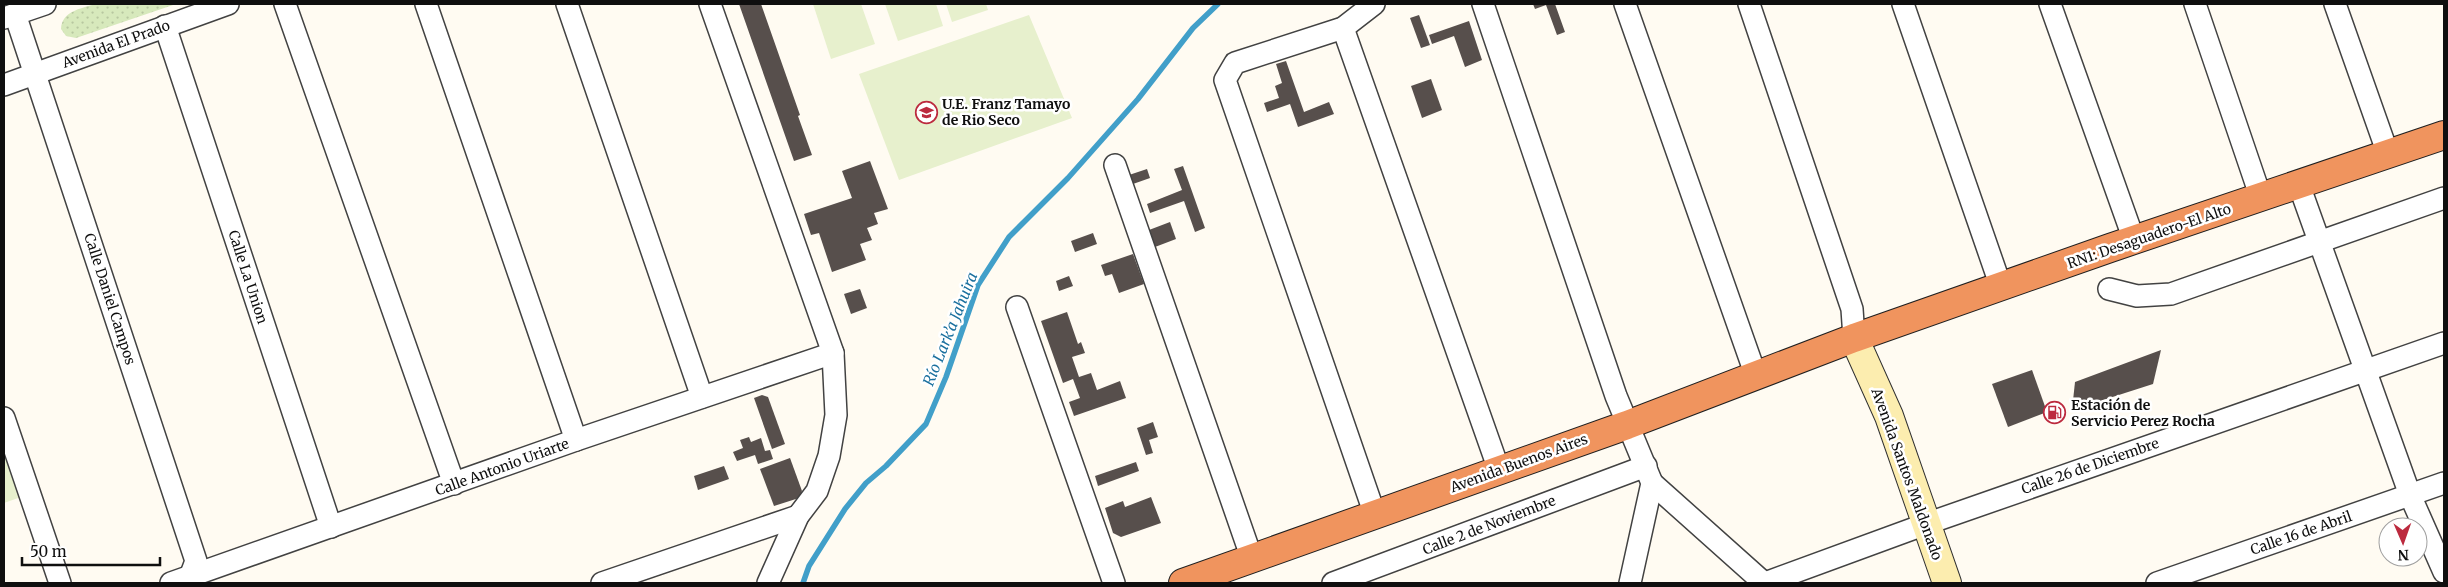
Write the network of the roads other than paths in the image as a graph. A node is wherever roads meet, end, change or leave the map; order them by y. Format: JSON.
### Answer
{"nodes":[{"id":1,"x":45,"y":4,"type":"edge"},
{"id":2,"x":228,"y":4,"type":"edge"},
{"id":3,"x":285,"y":4,"type":"edge"},
{"id":4,"x":426,"y":4,"type":"edge"},
{"id":5,"x":566,"y":4,"type":"edge"},
{"id":6,"x":710,"y":4,"type":"edge"},
{"id":7,"x":1374,"y":4,"type":"edge"},
{"id":8,"x":1484,"y":4,"type":"edge"},
{"id":9,"x":1625,"y":4,"type":"edge"},
{"id":10,"x":1749,"y":4,"type":"edge"},
{"id":11,"x":1903,"y":4,"type":"edge"},
{"id":12,"x":2050,"y":4,"type":"edge"},
{"id":13,"x":2195,"y":4,"type":"edge"},
{"id":14,"x":2335,"y":4,"type":"edge"},
{"id":15,"x":10,"y":16,"type":"edge"},
{"id":16,"x":165,"y":26,"type":"junction"},
{"id":17,"x":1343,"y":28,"type":"junction"},
{"id":18,"x":36,"y":73,"type":"junction"},
{"id":19,"x":4,"y":86,"type":"edge"},
{"id":20,"x":2444,"y":135,"type":"edge"},
{"id":21,"x":2388,"y":154,"type":"junction"},
{"id":22,"x":1115,"y":165,"type":"dead end"},
{"id":23,"x":2299,"y":185,"type":"junction"},
{"id":24,"x":2262,"y":198,"type":"junction"},
{"id":25,"x":2444,"y":198,"type":"edge"},
{"id":26,"x":2134,"y":240,"type":"junction"},
{"id":27,"x":2320,"y":240,"type":"junction"},
{"id":28,"x":2001,"y":287,"type":"junction"},
{"id":29,"x":2109,"y":289,"type":"dead end"},
{"id":30,"x":1017,"y":307,"type":"dead end"},
{"id":31,"x":1854,"y":338,"type":"junction"},
{"id":32,"x":2444,"y":343,"type":"edge"},
{"id":33,"x":833,"y":353,"type":"junction"},
{"id":34,"x":2365,"y":370,"type":"junction"},
{"id":35,"x":1756,"y":376,"type":"junction"},
{"id":36,"x":702,"y":397,"type":"junction"},
{"id":37,"x":4,"y":418,"type":"edge"},
{"id":38,"x":1627,"y":425,"type":"junction"},
{"id":39,"x":576,"y":440,"type":"junction"},
{"id":40,"x":1499,"y":470,"type":"junction"},
{"id":41,"x":1649,"y":475,"type":"junction"},
{"id":42,"x":2444,"y":483,"type":"edge"},
{"id":43,"x":454,"y":484,"type":"junction"},
{"id":44,"x":2410,"y":495,"type":"junction"},
{"id":45,"x":1375,"y":514,"type":"junction"},
{"id":46,"x":798,"y":516,"type":"junction"},
{"id":47,"x":1926,"y":524,"type":"junction"},
{"id":48,"x":331,"y":527,"type":"junction"},
{"id":49,"x":1252,"y":558,"type":"junction"},
{"id":50,"x":2444,"y":572,"type":"edge"},
{"id":51,"x":185,"y":581,"type":"edge"},
{"id":52,"x":60,"y":583,"type":"edge"},
{"id":53,"x":602,"y":583,"type":"edge"},
{"id":54,"x":768,"y":583,"type":"edge"},
{"id":55,"x":1114,"y":583,"type":"edge"},
{"id":56,"x":1183,"y":583,"type":"edge"},
{"id":57,"x":1333,"y":583,"type":"edge"},
{"id":58,"x":1630,"y":583,"type":"edge"},
{"id":59,"x":1765,"y":583,"type":"edge"},
{"id":60,"x":1947,"y":583,"type":"edge"},
{"id":61,"x":2157,"y":583,"type":"edge"}],
"edges":[{"from":1,"to":15,"type":"street"},
{"from":2,"to":16,"type":"street","name":"Avenida El Prado"},
{"from":3,"to":43,"type":"street"},
{"from":4,"to":39,"type":"street"},
{"from":5,"to":36,"type":"street"},
{"from":6,"to":33,"type":"street"},
{"from":7,"to":17,"type":"street"},
{"from":8,"to":38,"type":"street"},
{"from":9,"to":35,"type":"street"},
{"from":10,"to":31,"type":"street"},
{"from":11,"to":28,"type":"street"},
{"from":12,"to":26,"type":"street"},
{"from":13,"to":24,"type":"street"},
{"from":14,"to":21,"type":"street"},
{"from":15,"to":18,"type":"street","name":"Calle Daniel Campos"},
{"from":16,"to":18,"type":"street","name":"Avenida El Prado"},
{"from":16,"to":48,"type":"street","name":"Calle La Union"},
{"from":17,"to":40,"type":"street"},
{"from":17,"to":45,"type":"street"},
{"from":18,"to":19,"type":"street","name":"Avenida El Prado"},
{"from":18,"to":51,"type":"street","name":"Calle Daniel Campos"},
{"from":20,"to":21,"type":"highway","name":"RN1: Desaguadero-El Alto"},
{"from":21,"to":23,"type":"highway","name":"RN1: Desaguadero-El Alto"},
{"from":22,"to":49,"type":"street"},
{"from":23,"to":24,"type":"highway","name":"RN1: Desaguadero-El Alto"},
{"from":23,"to":27,"type":"street"},
{"from":24,"to":26,"type":"highway","name":"RN1: Desaguadero-El Alto"},
{"from":25,"to":27,"type":"street"},
{"from":26,"to":28,"type":"highway","name":"RN1: Desaguadero-El Alto"},
{"from":27,"to":29,"type":"street"},
{"from":27,"to":34,"type":"street"},
{"from":28,"to":31,"type":"highway","name":"RN1: Desaguadero-El Alto"},
{"from":30,"to":55,"type":"street"},
{"from":31,"to":35,"type":"highway","name":"Avenida Buenos Aires"},
{"from":31,"to":47,"type":"street","name":"Avenida Santos Maldonado"},
{"from":32,"to":34,"type":"street","name":"Calle 26 de Diciembre"},
{"from":33,"to":36,"type":"street","name":"Calle Antonio Uriarte"},
{"from":33,"to":46,"type":"street"},
{"from":34,"to":44,"type":"street"},
{"from":34,"to":47,"type":"street","name":"Calle 26 de Diciembre"},
{"from":35,"to":38,"type":"highway","name":"Avenida Buenos Aires"},
{"from":36,"to":39,"type":"street","name":"Calle Antonio Uriarte"},
{"from":37,"to":52,"type":"street"},
{"from":38,"to":40,"type":"highway","name":"Avenida Buenos Aires"},
{"from":38,"to":41,"type":"street"},
{"from":39,"to":43,"type":"street","name":"Calle Antonio Uriarte"},
{"from":40,"to":45,"type":"highway","name":"Avenida Buenos Aires"},
{"from":41,"to":57,"type":"street","name":"Calle 2 de Noviembre"},
{"from":41,"to":58,"type":"street"},
{"from":41,"to":59,"type":"street"},
{"from":42,"to":44,"type":"street","name":"Calle 16 de Abril"},
{"from":43,"to":48,"type":"street","name":"Calle Antonio Uriarte"},
{"from":44,"to":50,"type":"street"},
{"from":44,"to":61,"type":"street","name":"Calle 16 de Abril"},
{"from":45,"to":49,"type":"highway","name":"Avenida Buenos Aires"},
{"from":46,"to":53,"type":"street"},
{"from":46,"to":54,"type":"street"},
{"from":47,"to":59,"type":"street","name":"Calle 26 de Diciembre"},
{"from":47,"to":60,"type":"street","name":"Avenida Santos Maldonado"},
{"from":48,"to":51,"type":"street","name":"Calle Antonio Uriarte"},
{"from":49,"to":56,"type":"highway","name":"Avenida Buenos Aires"}]}
